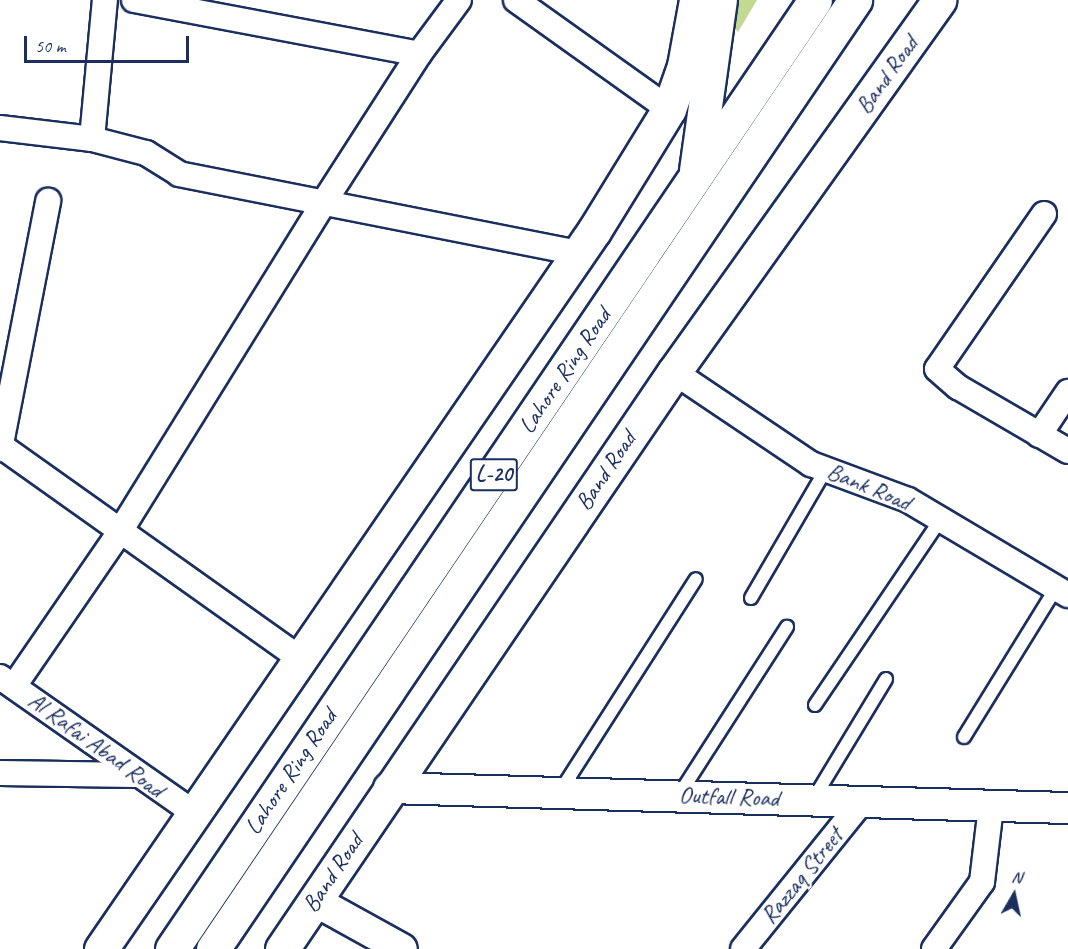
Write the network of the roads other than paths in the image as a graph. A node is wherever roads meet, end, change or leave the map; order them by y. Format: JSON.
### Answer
{"nodes":[{"id":1,"x":105,"y":0,"type":"edge"},
{"id":2,"x":134,"y":0,"type":"edge"},
{"id":3,"x":459,"y":0,"type":"edge"},
{"id":4,"x":516,"y":0,"type":"edge"},
{"id":5,"x":696,"y":0,"type":"edge"},
{"id":6,"x":720,"y":0,"type":"edge"},
{"id":7,"x":815,"y":0,"type":"edge"},
{"id":8,"x":855,"y":0,"type":"edge"},
{"id":9,"x":939,"y":0,"type":"edge"},
{"id":10,"x":210,"y":7,"type":"edge"},
{"id":11,"x":419,"y":54,"type":"junction"},
{"id":12,"x":669,"y":110,"type":"junction"},
{"id":13,"x":0,"y":128,"type":"edge"},
{"id":14,"x":92,"y":139,"type":"junction"},
{"id":15,"x":693,"y":184,"type":"junction"},
{"id":16,"x":48,"y":201,"type":"dead end"},
{"id":17,"x":324,"y":202,"type":"junction"},
{"id":18,"x":1044,"y":214,"type":"dead end"},
{"id":19,"x":579,"y":253,"type":"junction"},
{"id":20,"x":674,"y":372,"type":"junction"},
{"id":21,"x":1068,"y":392,"type":"edge"},
{"id":22,"x":1039,"y":435,"type":"junction"},
{"id":23,"x":0,"y":448,"type":"edge"},
{"id":24,"x":1068,"y":451,"type":"edge"},
{"id":25,"x":826,"y":469,"type":"junction"},
{"id":26,"x":941,"y":519,"type":"junction"},
{"id":27,"x":119,"y":533,"type":"junction"},
{"id":28,"x":696,"y":579,"type":"dead end"},
{"id":29,"x":1062,"y":591,"type":"edge"},
{"id":30,"x":751,"y":598,"type":"dead end"},
{"id":31,"x":787,"y":627,"type":"dead end"},
{"id":32,"x":298,"y":657,"type":"junction"},
{"id":33,"x":886,"y":679,"type":"dead end"},
{"id":34,"x":7,"y":682,"type":"edge"},
{"id":35,"x":815,"y":705,"type":"dead end"},
{"id":36,"x":964,"y":736,"type":"dead end"},
{"id":37,"x":0,"y":773,"type":"edge"},
{"id":38,"x":135,"y":775,"type":"junction"},
{"id":39,"x":389,"y":788,"type":"junction"},
{"id":40,"x":560,"y":791,"type":"junction"},
{"id":41,"x":679,"y":795,"type":"junction"},
{"id":42,"x":813,"y":800,"type":"junction"},
{"id":43,"x":860,"y":804,"type":"junction"},
{"id":44,"x":991,"y":806,"type":"junction"},
{"id":45,"x":1068,"y":808,"type":"edge"},
{"id":46,"x":193,"y":812,"type":"junction"},
{"id":47,"x":315,"y":901,"type":"junction"},
{"id":48,"x":101,"y":949,"type":"edge"},
{"id":49,"x":172,"y":949,"type":"edge"},
{"id":50,"x":213,"y":949,"type":"edge"},
{"id":51,"x":282,"y":949,"type":"edge"},
{"id":52,"x":402,"y":949,"type":"edge"},
{"id":53,"x":743,"y":949,"type":"edge"},
{"id":54,"x":934,"y":949,"type":"edge"}],
"edges":[{"from":1,"to":14,"type":"street"},
{"from":2,"to":10,"type":"street"},
{"from":3,"to":11,"type":"street"},
{"from":4,"to":12,"type":"street"},
{"from":5,"to":12,"type":"main road"},
{"from":6,"to":15,"type":"main road"},
{"from":7,"to":15,"type":"main road","name":"Lahore Ring Road","number":"L-20"},
{"from":8,"to":50,"type":"main road","name":"Lahore Ring Road","number":"L-20"},
{"from":9,"to":20,"type":"main road","name":"Band Road"},
{"from":10,"to":11,"type":"street"},
{"from":11,"to":17,"type":"street"},
{"from":12,"to":19,"type":"main road"},
{"from":13,"to":14,"type":"street"},
{"from":14,"to":17,"type":"street"},
{"from":15,"to":49,"type":"main road","name":"Lahore Ring Road","number":"L-20"},
{"from":16,"to":23,"type":"street"},
{"from":17,"to":19,"type":"street"},
{"from":17,"to":27,"type":"street"},
{"from":18,"to":22,"type":"street"},
{"from":19,"to":32,"type":"main road"},
{"from":20,"to":25,"type":"street","name":"Bank Road"},
{"from":20,"to":39,"type":"main road","name":"Band Road"},
{"from":21,"to":22,"type":"street"},
{"from":22,"to":24,"type":"street"},
{"from":23,"to":27,"type":"street"},
{"from":25,"to":26,"type":"street","name":"Bank Road"},
{"from":25,"to":30,"type":"lane"},
{"from":26,"to":29,"type":"street","name":"Bank Road"},
{"from":26,"to":35,"type":"lane"},
{"from":27,"to":32,"type":"street"},
{"from":27,"to":34,"type":"street"},
{"from":28,"to":40,"type":"lane"},
{"from":29,"to":36,"type":"lane"},
{"from":31,"to":41,"type":"lane"},
{"from":32,"to":46,"type":"main road"},
{"from":33,"to":42,"type":"lane"},
{"from":34,"to":38,"type":"street","name":"Al Rafai Abad Road"},
{"from":37,"to":38,"type":"street"},
{"from":38,"to":46,"type":"street","name":"Al Rafai Abad Road"},
{"from":39,"to":40,"type":"street","name":"Outfall Road"},
{"from":39,"to":47,"type":"main road","name":"Band Road"},
{"from":40,"to":41,"type":"street","name":"Outfall Road"},
{"from":41,"to":42,"type":"street","name":"Outfall Road"},
{"from":42,"to":43,"type":"street","name":"Outfall Road"},
{"from":43,"to":44,"type":"street","name":"Outfall Road"},
{"from":43,"to":53,"type":"street","name":"Razzaq Street"},
{"from":44,"to":45,"type":"street","name":"Outfall Road"},
{"from":44,"to":54,"type":"street"},
{"from":46,"to":48,"type":"main road"},
{"from":47,"to":51,"type":"main road","name":"Band Road"},
{"from":47,"to":52,"type":"street"}]}
